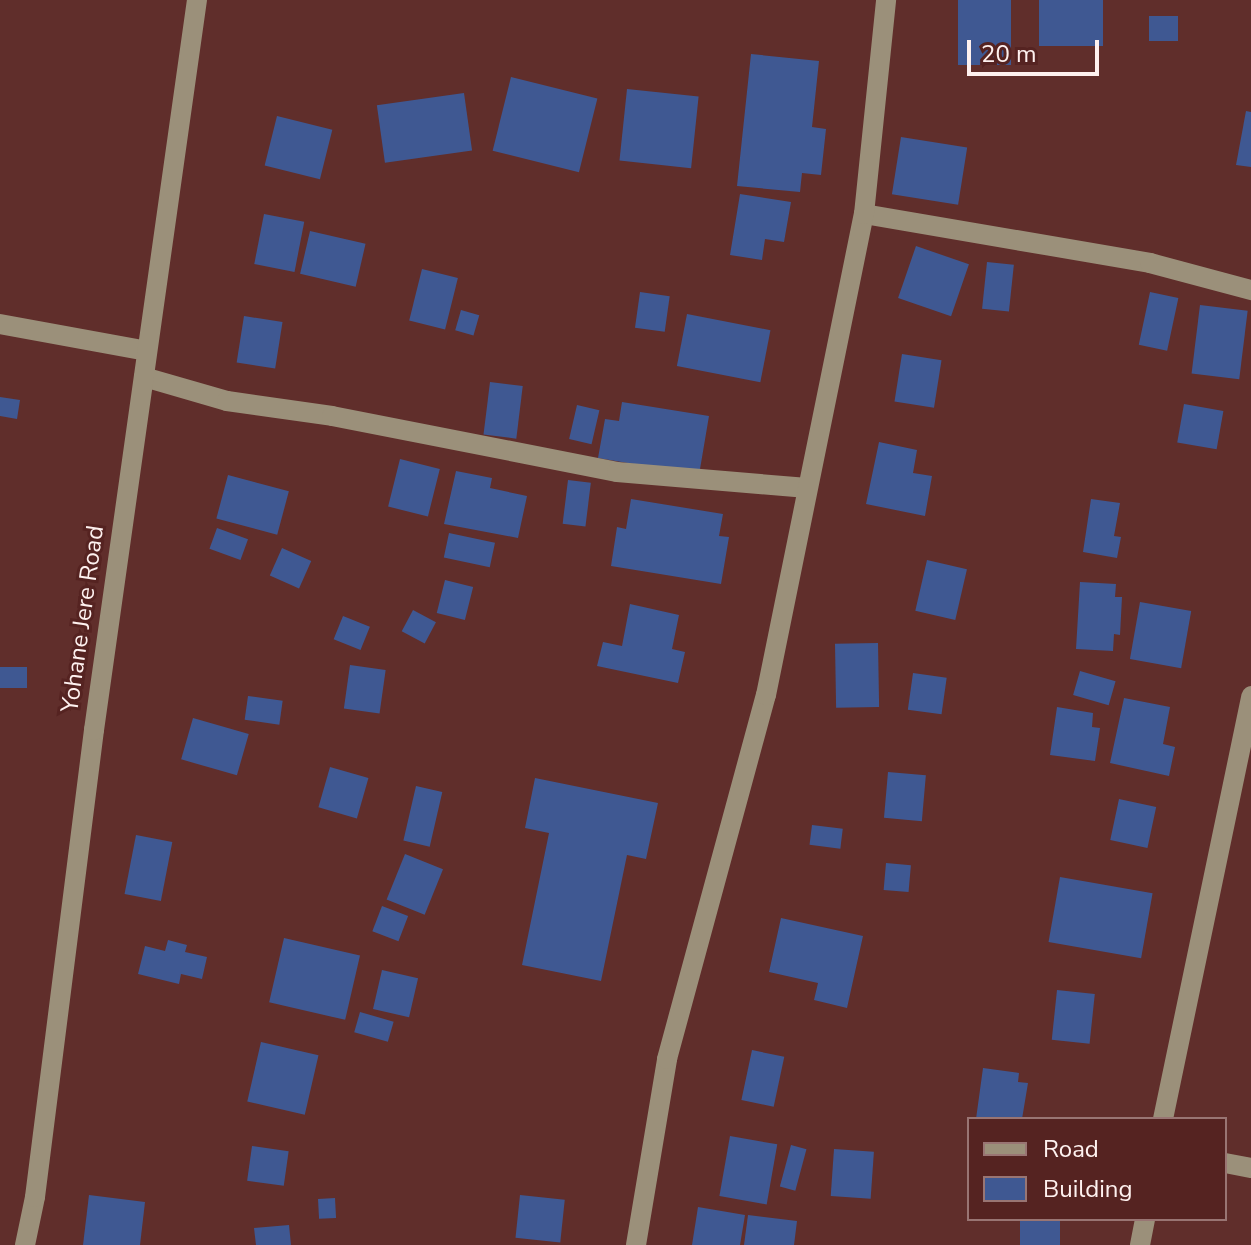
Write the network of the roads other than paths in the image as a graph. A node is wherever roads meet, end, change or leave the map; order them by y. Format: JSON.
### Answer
{"nodes":[{"id":1,"x":197,"y":0,"type":"edge"},
{"id":2,"x":886,"y":0,"type":"edge"},
{"id":3,"x":864,"y":214,"type":"junction"},
{"id":4,"x":1251,"y":290,"type":"edge"},
{"id":5,"x":0,"y":324,"type":"edge"},
{"id":6,"x":147,"y":351,"type":"junction"},
{"id":7,"x":144,"y":377,"type":"junction"},
{"id":8,"x":807,"y":488,"type":"junction"},
{"id":9,"x":1251,"y":696,"type":"edge"},
{"id":10,"x":1163,"y":1117,"type":"edge"},
{"id":11,"x":1227,"y":1163,"type":"edge"},
{"id":12,"x":1251,"y":1168,"type":"edge"},
{"id":13,"x":1145,"y":1221,"type":"edge"},
{"id":14,"x":25,"y":1245,"type":"edge"},
{"id":15,"x":636,"y":1245,"type":"edge"},
{"id":16,"x":1140,"y":1245,"type":"edge"}],
"edges":[{"from":1,"to":6,"type":"street","name":"Yohane Jere Road"},
{"from":2,"to":3,"type":"street"},
{"from":3,"to":4,"type":"street"},
{"from":3,"to":8,"type":"street"},
{"from":5,"to":6,"type":"street"},
{"from":6,"to":7,"type":"street","name":"Yohane Jere Road"},
{"from":7,"to":8,"type":"street"},
{"from":7,"to":14,"type":"street","name":"Yohane Jere Road"},
{"from":8,"to":15,"type":"street"},
{"from":9,"to":10,"type":"street"},
{"from":11,"to":12,"type":"street"},
{"from":13,"to":16,"type":"street"}]}
